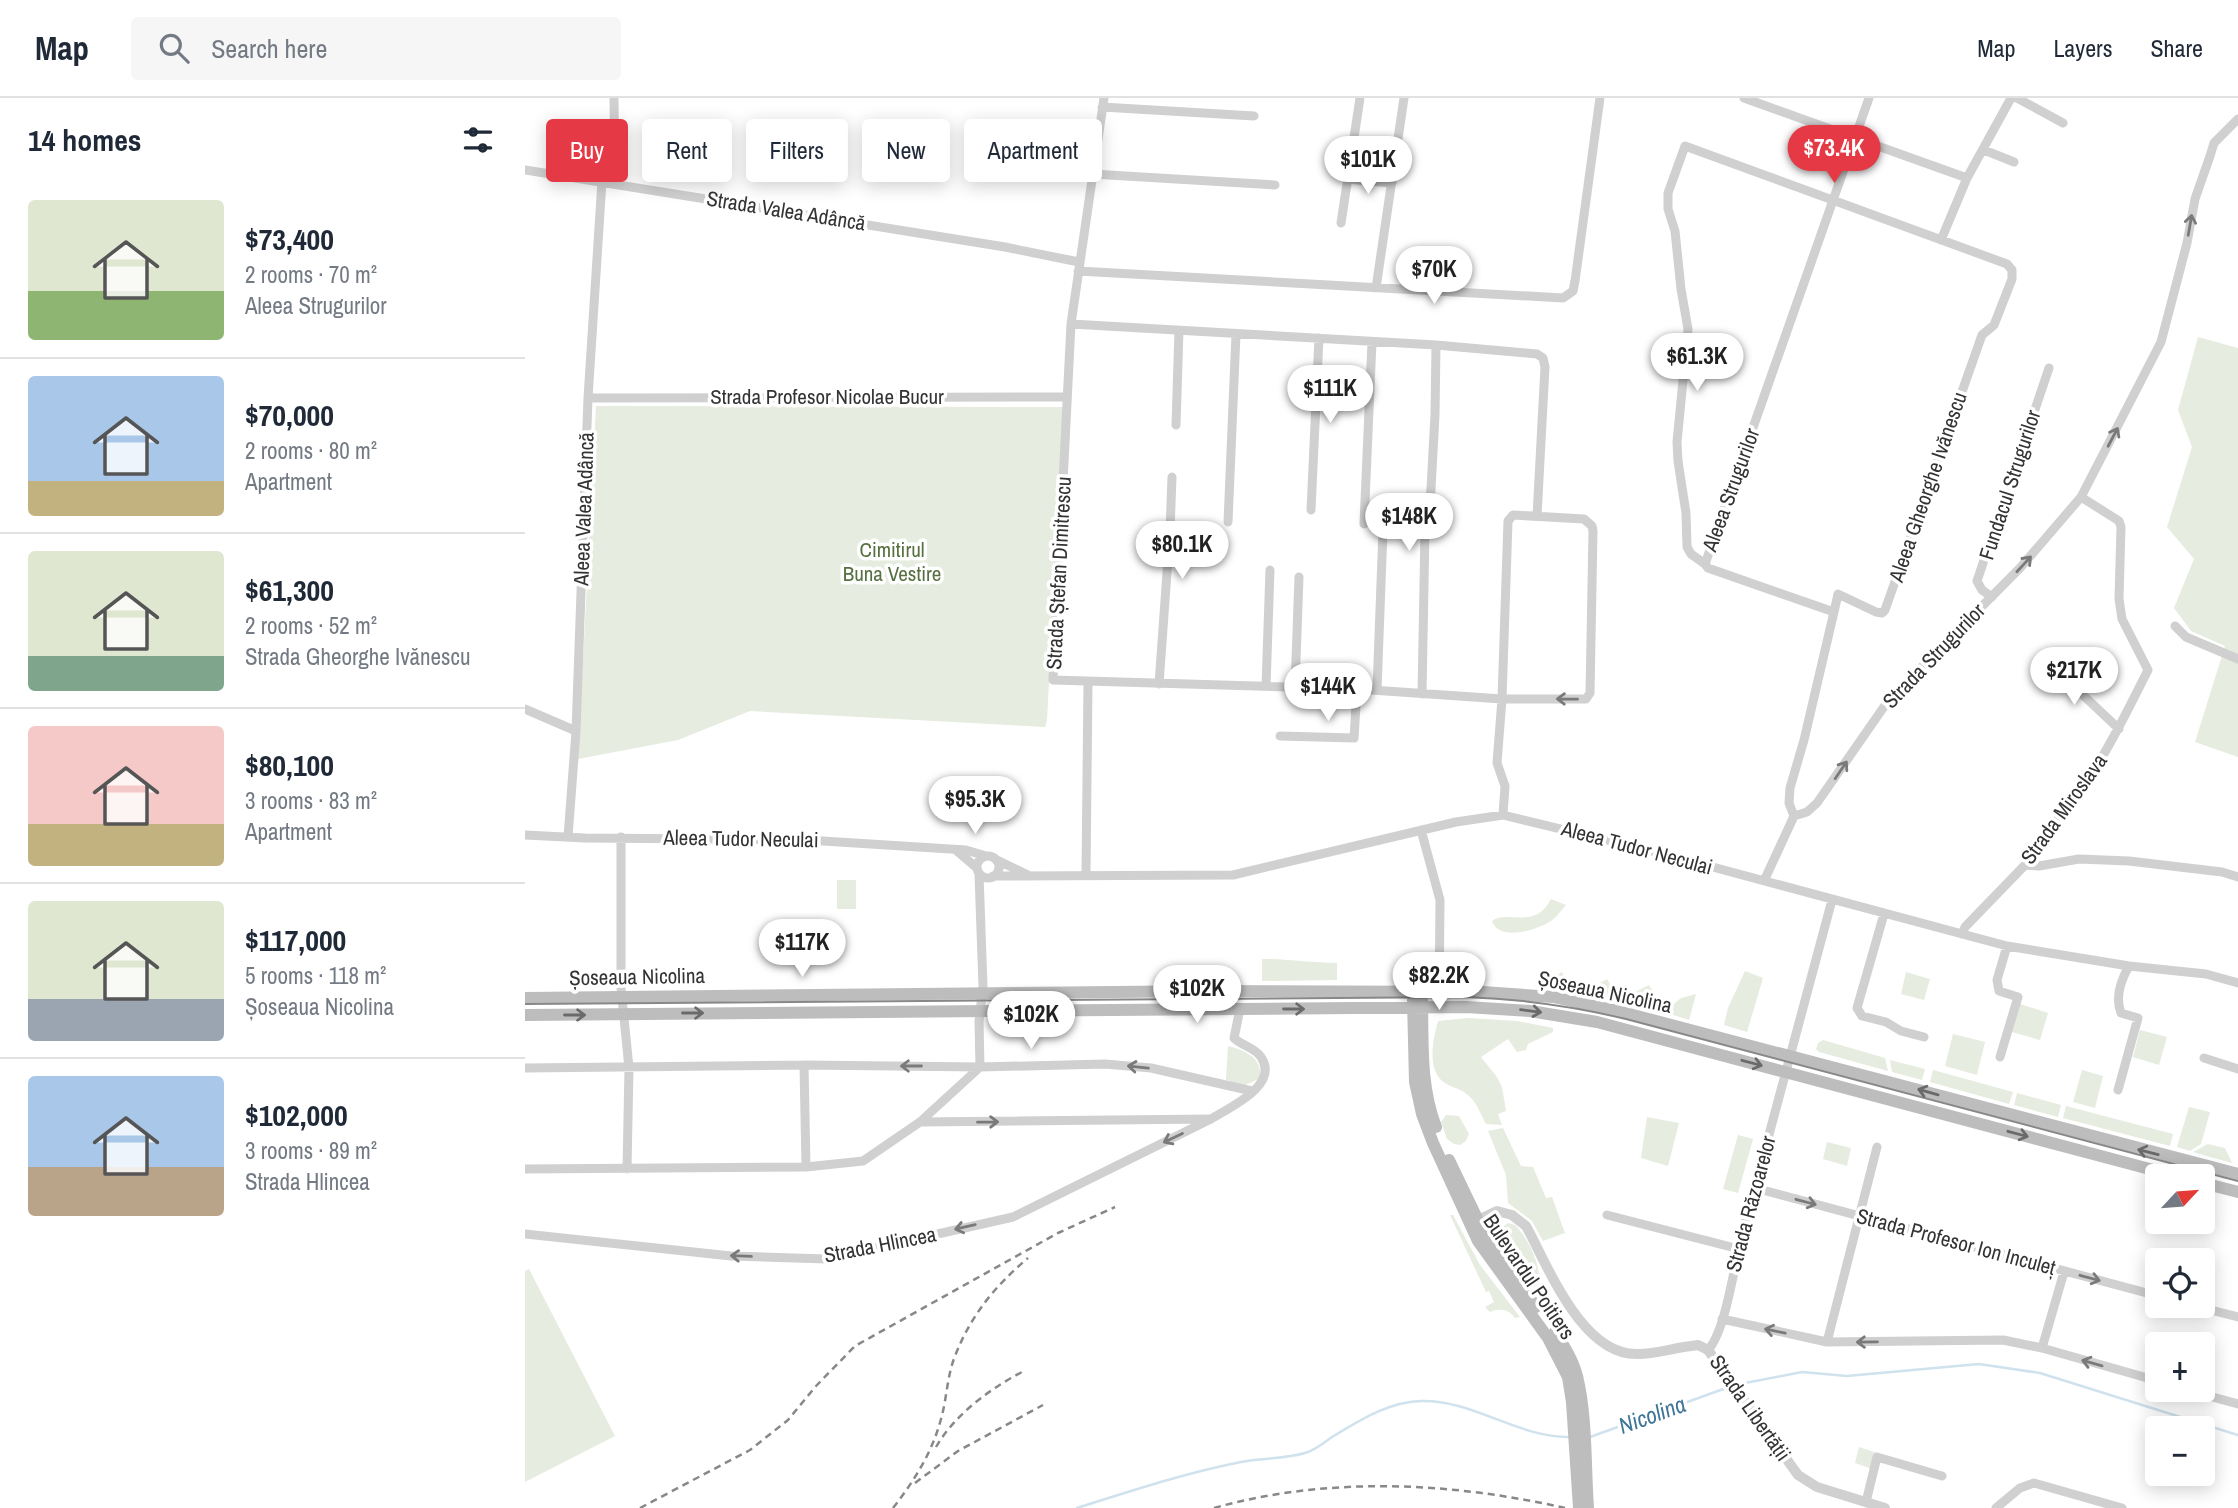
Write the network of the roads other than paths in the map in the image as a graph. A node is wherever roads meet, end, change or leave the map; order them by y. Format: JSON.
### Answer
{"nodes":[{"id":1,"x":614,"y":98,"type":"edge"},
{"id":2,"x":1360,"y":98,"type":"edge"},
{"id":3,"x":1404,"y":98,"type":"edge"},
{"id":4,"x":1600,"y":98,"type":"edge"},
{"id":5,"x":1744,"y":98,"type":"edge"},
{"id":6,"x":1869,"y":98,"type":"edge"},
{"id":7,"x":2011,"y":98,"type":"edge"},
{"id":8,"x":2017,"y":98,"type":"edge"},
{"id":9,"x":1103,"y":102,"type":"edge"},
{"id":10,"x":1255,"y":116,"type":"dead end"},
{"id":11,"x":2238,"y":119,"type":"edge"},
{"id":12,"x":2063,"y":124,"type":"dead end"},
{"id":13,"x":1855,"y":138,"type":"junction"},
{"id":14,"x":1984,"y":150,"type":"junction"},
{"id":15,"x":2014,"y":162,"type":"dead end"},
{"id":16,"x":525,"y":170,"type":"edge"},
{"id":17,"x":546,"y":173,"type":"edge"},
{"id":18,"x":1102,"y":175,"type":"edge"},
{"id":19,"x":1967,"y":178,"type":"junction"},
{"id":20,"x":1347,"y":179,"type":"junction"},
{"id":21,"x":602,"y":182,"type":"edge"},
{"id":22,"x":608,"y":182,"type":"edge"},
{"id":23,"x":1091,"y":182,"type":"edge"},
{"id":24,"x":615,"y":183,"type":"junction"},
{"id":25,"x":1392,"y":183,"type":"junction"},
{"id":26,"x":1275,"y":184,"type":"dead end"},
{"id":27,"x":1833,"y":201,"type":"junction"},
{"id":28,"x":1341,"y":223,"type":"dead end"},
{"id":29,"x":1941,"y":240,"type":"junction"},
{"id":30,"x":1078,"y":267,"type":"junction"},
{"id":31,"x":1376,"y":288,"type":"junction"},
{"id":32,"x":1071,"y":324,"type":"junction"},
{"id":33,"x":1179,"y":330,"type":"junction"},
{"id":34,"x":1236,"y":334,"type":"junction"},
{"id":35,"x":1319,"y":338,"type":"junction"},
{"id":36,"x":1373,"y":342,"type":"junction"},
{"id":37,"x":1436,"y":345,"type":"junction"},
{"id":38,"x":2049,"y":368,"type":"dead end"},
{"id":39,"x":1067,"y":397,"type":"junction"},
{"id":40,"x":588,"y":398,"type":"junction"},
{"id":41,"x":1176,"y":425,"type":"dead end"},
{"id":42,"x":1172,"y":477,"type":"dead end"},
{"id":43,"x":2081,"y":497,"type":"junction"},
{"id":44,"x":1311,"y":510,"type":"dead end"},
{"id":45,"x":1537,"y":516,"type":"junction"},
{"id":46,"x":1228,"y":522,"type":"dead end"},
{"id":47,"x":1364,"y":524,"type":"dead end"},
{"id":48,"x":1383,"y":530,"type":"dead end"},
{"id":49,"x":1705,"y":564,"type":"junction"},
{"id":50,"x":1270,"y":570,"type":"dead end"},
{"id":51,"x":1299,"y":577,"type":"dead end"},
{"id":52,"x":1992,"y":597,"type":"junction"},
{"id":53,"x":1834,"y":612,"type":"junction"},
{"id":54,"x":2175,"y":626,"type":"dead end"},
{"id":55,"x":2238,"y":659,"type":"edge"},
{"id":56,"x":2049,"y":663,"type":"dead end"},
{"id":57,"x":1088,"y":682,"type":"junction"},
{"id":58,"x":1159,"y":684,"type":"junction"},
{"id":59,"x":1266,"y":686,"type":"junction"},
{"id":60,"x":1295,"y":687,"type":"junction"},
{"id":61,"x":1357,"y":689,"type":"junction"},
{"id":62,"x":1377,"y":690,"type":"junction"},
{"id":63,"x":1422,"y":694,"type":"junction"},
{"id":64,"x":1502,"y":699,"type":"junction"},
{"id":65,"x":525,"y":709,"type":"edge"},
{"id":66,"x":2119,"y":729,"type":"junction"},
{"id":67,"x":576,"y":731,"type":"junction"},
{"id":68,"x":1280,"y":736,"type":"dead end"},
{"id":69,"x":1503,"y":815,"type":"junction"},
{"id":70,"x":1794,"y":816,"type":"junction"},
{"id":71,"x":1421,"y":830,"type":"junction"},
{"id":72,"x":525,"y":835,"type":"edge"},
{"id":73,"x":568,"y":837,"type":"junction"},
{"id":74,"x":621,"y":837,"type":"junction"},
{"id":75,"x":957,"y":851,"type":"junction"},
{"id":76,"x":986,"y":856,"type":"junction"},
{"id":77,"x":997,"y":860,"type":"junction"},
{"id":78,"x":2025,"y":865,"type":"junction"},
{"id":79,"x":984,"y":874,"type":"junction"},
{"id":80,"x":1086,"y":875,"type":"junction"},
{"id":81,"x":1030,"y":876,"type":"junction"},
{"id":82,"x":2238,"y":877,"type":"edge"},
{"id":83,"x":1764,"y":881,"type":"junction"},
{"id":84,"x":1832,"y":900,"type":"junction"},
{"id":85,"x":1884,"y":914,"type":"junction"},
{"id":86,"x":1962,"y":934,"type":"junction"},
{"id":87,"x":2007,"y":947,"type":"junction"},
{"id":88,"x":2129,"y":966,"type":"junction"},
{"id":89,"x":2238,"y":983,"type":"edge"},
{"id":90,"x":1418,"y":991,"type":"junction"},
{"id":91,"x":1438,"y":991,"type":"junction"},
{"id":92,"x":982,"y":994,"type":"junction"},
{"id":93,"x":623,"y":997,"type":"junction"},
{"id":94,"x":525,"y":998,"type":"edge"},
{"id":95,"x":1439,"y":1007,"type":"junction"},
{"id":96,"x":1418,"y":1008,"type":"junction"},
{"id":97,"x":1240,"y":1009,"type":"junction"},
{"id":98,"x":980,"y":1010,"type":"junction"},
{"id":99,"x":625,"y":1014,"type":"junction"},
{"id":100,"x":525,"y":1015,"type":"edge"},
{"id":101,"x":1924,"y":1037,"type":"dead end"},
{"id":102,"x":1789,"y":1056,"type":"junction"},
{"id":103,"x":2000,"y":1057,"type":"dead end"},
{"id":104,"x":2204,"y":1058,"type":"dead end"},
{"id":105,"x":804,"y":1065,"type":"junction"},
{"id":106,"x":980,"y":1067,"type":"junction"},
{"id":107,"x":525,"y":1068,"type":"edge"},
{"id":108,"x":629,"y":1068,"type":"junction"},
{"id":109,"x":2238,"y":1069,"type":"edge"},
{"id":110,"x":1787,"y":1072,"type":"junction"},
{"id":111,"x":2118,"y":1090,"type":"dead end"},
{"id":112,"x":1252,"y":1091,"type":"junction"},
{"id":113,"x":1211,"y":1119,"type":"junction"},
{"id":114,"x":920,"y":1122,"type":"junction"},
{"id":115,"x":1877,"y":1147,"type":"dead end"},
{"id":116,"x":806,"y":1167,"type":"junction"},
{"id":117,"x":2145,"y":1168,"type":"edge"},
{"id":118,"x":525,"y":1169,"type":"edge"},
{"id":119,"x":627,"y":1169,"type":"junction"},
{"id":120,"x":2238,"y":1174,"type":"edge"},
{"id":121,"x":2215,"y":1186,"type":"edge"},
{"id":122,"x":1755,"y":1188,"type":"junction"},
{"id":123,"x":2238,"y":1192,"type":"edge"},
{"id":124,"x":1607,"y":1215,"type":"dead end"},
{"id":125,"x":1858,"y":1215,"type":"junction"},
{"id":126,"x":1473,"y":1222,"type":"junction"},
{"id":127,"x":525,"y":1234,"type":"edge"},
{"id":128,"x":1739,"y":1249,"type":"junction"},
{"id":129,"x":2064,"y":1272,"type":"junction"},
{"id":130,"x":2145,"y":1293,"type":"edge"},
{"id":131,"x":1530,"y":1306,"type":"junction"},
{"id":132,"x":2215,"y":1310,"type":"edge"},
{"id":133,"x":2238,"y":1317,"type":"edge"},
{"id":134,"x":1722,"y":1319,"type":"junction"},
{"id":135,"x":1827,"y":1342,"type":"junction"},
{"id":136,"x":2042,"y":1348,"type":"junction"},
{"id":137,"x":1708,"y":1350,"type":"junction"},
{"id":138,"x":2145,"y":1377,"type":"edge"},
{"id":139,"x":2215,"y":1398,"type":"edge"},
{"id":140,"x":2238,"y":1404,"type":"edge"},
{"id":141,"x":1942,"y":1476,"type":"dead end"},
{"id":142,"x":1866,"y":1502,"type":"junction"},
{"id":143,"x":2118,"y":1507,"type":"edge"},
{"id":144,"x":1579,"y":1508,"type":"edge"},
{"id":145,"x":1588,"y":1508,"type":"edge"},
{"id":146,"x":1885,"y":1508,"type":"edge"},
{"id":147,"x":1996,"y":1508,"type":"edge"}],
"edges":[{"from":1,"to":24,"type":"street"},
{"from":2,"to":20,"type":"street"},
{"from":3,"to":25,"type":"street"},
{"from":4,"to":31,"type":"street","name":"Strada Valea Adâncă"},
{"from":5,"to":13,"type":"street"},
{"from":6,"to":13,"type":"street","name":"Aleea Strugurilor"},
{"from":7,"to":14,"type":"street"},
{"from":8,"to":12,"type":"street"},
{"from":9,"to":10,"type":"street"},
{"from":43,"to":11,"type":"street","name":"Strada Strugurilor","one_way":true},
{"from":13,"to":19,"type":"street"},
{"from":13,"to":27,"type":"street","name":"Aleea Strugurilor"},
{"from":14,"to":15,"type":"street"},
{"from":14,"to":19,"type":"street"},
{"from":16,"to":17,"type":"street","name":"Strada Valea Adâncă"},
{"from":18,"to":26,"type":"street"},
{"from":19,"to":29,"type":"street"},
{"from":20,"to":25,"type":"street"},
{"from":20,"to":28,"type":"street"},
{"from":21,"to":40,"type":"street","name":"Aleea Valea Adâncă"},
{"from":22,"to":24,"type":"street","name":"Strada Valea Adâncă"},
{"from":23,"to":30,"type":"street","name":"Strada Ștefan Dimitrescu"},
{"from":24,"to":30,"type":"street","name":"Strada Valea Adâncă"},
{"from":25,"to":31,"type":"street"},
{"from":27,"to":29,"type":"street"},
{"from":27,"to":49,"type":"street","name":"Aleea Strugurilor"},
{"from":27,"to":49,"type":"street"},
{"from":29,"to":53,"type":"street","name":"Aleea Gheorghe Ivănescu"},
{"from":30,"to":31,"type":"street","name":"Strada Valea Adâncă"},
{"from":30,"to":32,"type":"street","name":"Strada Ștefan Dimitrescu"},
{"from":32,"to":33,"type":"street"},
{"from":32,"to":39,"type":"street","name":"Strada Ștefan Dimitrescu"},
{"from":33,"to":34,"type":"street"},
{"from":33,"to":41,"type":"street"},
{"from":34,"to":35,"type":"street"},
{"from":34,"to":46,"type":"street"},
{"from":35,"to":36,"type":"street"},
{"from":35,"to":44,"type":"street"},
{"from":36,"to":37,"type":"street"},
{"from":36,"to":47,"type":"street"},
{"from":37,"to":45,"type":"street"},
{"from":37,"to":63,"type":"street"},
{"from":38,"to":52,"type":"street","name":"Fundacul Strugurilor"},
{"from":39,"to":40,"type":"street","name":"Strada Profesor Nicolae Bucur"},
{"from":39,"to":57,"type":"street","name":"Strada Ștefan Dimitrescu"},
{"from":40,"to":67,"type":"street","name":"Aleea Valea Adâncă"},
{"from":42,"to":58,"type":"street"},
{"from":52,"to":43,"type":"street","name":"Strada Strugurilor","one_way":true},
{"from":43,"to":66,"type":"street","name":"Strada Miroslava"},
{"from":45,"to":64,"type":"street"},
{"from":45,"to":64,"type":"street","one_way":true},
{"from":48,"to":62,"type":"street"},
{"from":49,"to":53,"type":"street","name":"Aleea Strugurilor"},
{"from":50,"to":59,"type":"street"},
{"from":51,"to":60,"type":"street"},
{"from":70,"to":52,"type":"street","name":"Strada Strugurilor","one_way":true},
{"from":53,"to":70,"type":"street"},
{"from":54,"to":55,"type":"street"},
{"from":56,"to":66,"type":"street"},
{"from":57,"to":58,"type":"street"},
{"from":57,"to":80,"type":"street","name":"Strada Ștefan Dimitrescu"},
{"from":58,"to":59,"type":"street"},
{"from":59,"to":60,"type":"street"},
{"from":60,"to":61,"type":"street"},
{"from":61,"to":62,"type":"street"},
{"from":61,"to":68,"type":"street"},
{"from":62,"to":63,"type":"street"},
{"from":63,"to":64,"type":"street"},
{"from":64,"to":69,"type":"street"},
{"from":65,"to":67,"type":"street"},
{"from":66,"to":78,"type":"street","name":"Strada Miroslava"},
{"from":67,"to":73,"type":"street","name":"Aleea Valea Adâncă"},
{"from":69,"to":71,"type":"street","name":"Aleea Tudor Neculai"},
{"from":69,"to":83,"type":"street","name":"Aleea Tudor Neculai"},
{"from":70,"to":83,"type":"street"},
{"from":71,"to":80,"type":"street","name":"Aleea Tudor Neculai"},
{"from":71,"to":91,"type":"street"},
{"from":72,"to":73,"type":"street","name":"Aleea Tudor Neculai"},
{"from":73,"to":74,"type":"street","name":"Aleea Tudor Neculai"},
{"from":74,"to":75,"type":"street","name":"Aleea Tudor Neculai"},
{"from":74,"to":93,"type":"street"},
{"from":75,"to":76,"type":"street","name":"Aleea Tudor Neculai"},
{"from":75,"to":79,"type":"street"},
{"from":76,"to":77,"type":"street","name":"Aleea Tudor Neculai"},
{"from":76,"to":79,"type":"street"},
{"from":77,"to":79,"type":"street"},
{"from":77,"to":81,"type":"street","name":"Aleea Tudor Neculai"},
{"from":78,"to":82,"type":"street"},
{"from":78,"to":86,"type":"street","name":"Strada Miroslava"},
{"from":79,"to":81,"type":"street","name":"Aleea Tudor Neculai"},
{"from":79,"to":92,"type":"street"},
{"from":80,"to":81,"type":"street","name":"Aleea Tudor Neculai"},
{"from":83,"to":84,"type":"street","name":"Aleea Tudor Neculai"},
{"from":84,"to":85,"type":"street","name":"Aleea Tudor Neculai"},
{"from":84,"to":102,"type":"street"},
{"from":85,"to":86,"type":"street","name":"Aleea Tudor Neculai"},
{"from":85,"to":101,"type":"street"},
{"from":86,"to":87,"type":"street","name":"Aleea Tudor Neculai"},
{"from":87,"to":88,"type":"street","name":"Aleea Tudor Neculai"},
{"from":87,"to":103,"type":"street"},
{"from":88,"to":89,"type":"street","name":"Aleea Tudor Neculai"},
{"from":88,"to":111,"type":"street"},
{"from":90,"to":91,"type":"main road","name":"Șoseaua Nicolina"},
{"from":90,"to":92,"type":"main road","name":"Șoseaua Nicolina"},
{"from":90,"to":96,"type":"main road","name":"Bulevardul Poitiers"},
{"from":91,"to":95,"type":"street"},
{"from":91,"to":102,"type":"main road","name":"Șoseaua Nicolina"},
{"from":92,"to":93,"type":"main road","name":"Șoseaua Nicolina"},
{"from":92,"to":98,"type":"street"},
{"from":93,"to":94,"type":"main road","name":"Șoseaua Nicolina"},
{"from":93,"to":99,"type":"street"},
{"from":95,"to":96,"type":"main road","name":"Șoseaua Nicolina"},
{"from":95,"to":110,"type":"main road","name":"Șoseaua Nicolina","one_way":true},
{"from":97,"to":96,"type":"main road","name":"Șoseaua Nicolina","one_way":true},
{"from":96,"to":126,"type":"main road","name":"Bulevardul Poitiers"},
{"from":97,"to":98,"type":"main road","name":"Șoseaua Nicolina"},
{"from":97,"to":112,"type":"street"},
{"from":99,"to":98,"type":"main road","name":"Șoseaua Nicolina","one_way":true},
{"from":98,"to":106,"type":"street"},
{"from":100,"to":99,"type":"main road","name":"Șoseaua Nicolina","one_way":true},
{"from":99,"to":108,"type":"street"},
{"from":102,"to":110,"type":"street","name":"Strada Răzoarelor"},
{"from":120,"to":102,"type":"main road","name":"Șoseaua Nicolina","one_way":true},
{"from":104,"to":109,"type":"street"},
{"from":106,"to":105,"type":"street","one_way":true},
{"from":105,"to":108,"type":"street"},
{"from":105,"to":116,"type":"street"},
{"from":112,"to":106,"type":"street","one_way":true},
{"from":106,"to":114,"type":"street"},
{"from":107,"to":108,"type":"street"},
{"from":108,"to":119,"type":"street"},
{"from":110,"to":117,"type":"main road","name":"Șoseaua Nicolina","one_way":true},
{"from":110,"to":122,"type":"street","name":"Strada Răzoarelor"},
{"from":112,"to":113,"type":"street","name":"Strada Hlincea"},
{"from":114,"to":113,"type":"street","one_way":true},
{"from":113,"to":127,"type":"street","name":"Strada Hlincea","one_way":true},
{"from":114,"to":116,"type":"street"},
{"from":115,"to":125,"type":"street"},
{"from":116,"to":119,"type":"street"},
{"from":118,"to":119,"type":"street"},
{"from":121,"to":123,"type":"main road"},
{"from":122,"to":125,"type":"street","name":"Strada Profesor Ion Inculeț","one_way":true},
{"from":122,"to":128,"type":"street","name":"Strada Răzoarelor"},
{"from":124,"to":128,"type":"street"},
{"from":125,"to":129,"type":"street","name":"Strada Profesor Ion Inculeț"},
{"from":125,"to":135,"type":"street"},
{"from":126,"to":131,"type":"main road","name":"Bulevardul Poitiers"},
{"from":126,"to":137,"type":"street","name":"Strada Libertății"},
{"from":128,"to":134,"type":"street","name":"Strada Răzoarelor"},
{"from":129,"to":130,"type":"street","name":"Strada Profesor Ion Inculeț","one_way":true},
{"from":129,"to":136,"type":"street"},
{"from":131,"to":144,"type":"main road","name":"Bulevardul Poitiers"},
{"from":131,"to":145,"type":"main road","name":"Bulevardul Poitiers"},
{"from":132,"to":133,"type":"street"},
{"from":135,"to":134,"type":"street","one_way":true},
{"from":134,"to":137,"type":"street","name":"Strada Răzoarelor"},
{"from":136,"to":135,"type":"street","one_way":true},
{"from":138,"to":136,"type":"street","one_way":true},
{"from":137,"to":142,"type":"street","name":"Strada Libertății"},
{"from":139,"to":140,"type":"street"},
{"from":141,"to":142,"type":"street"},
{"from":142,"to":146,"type":"street","name":"Strada Libertății"},
{"from":143,"to":147,"type":"street"}]}
